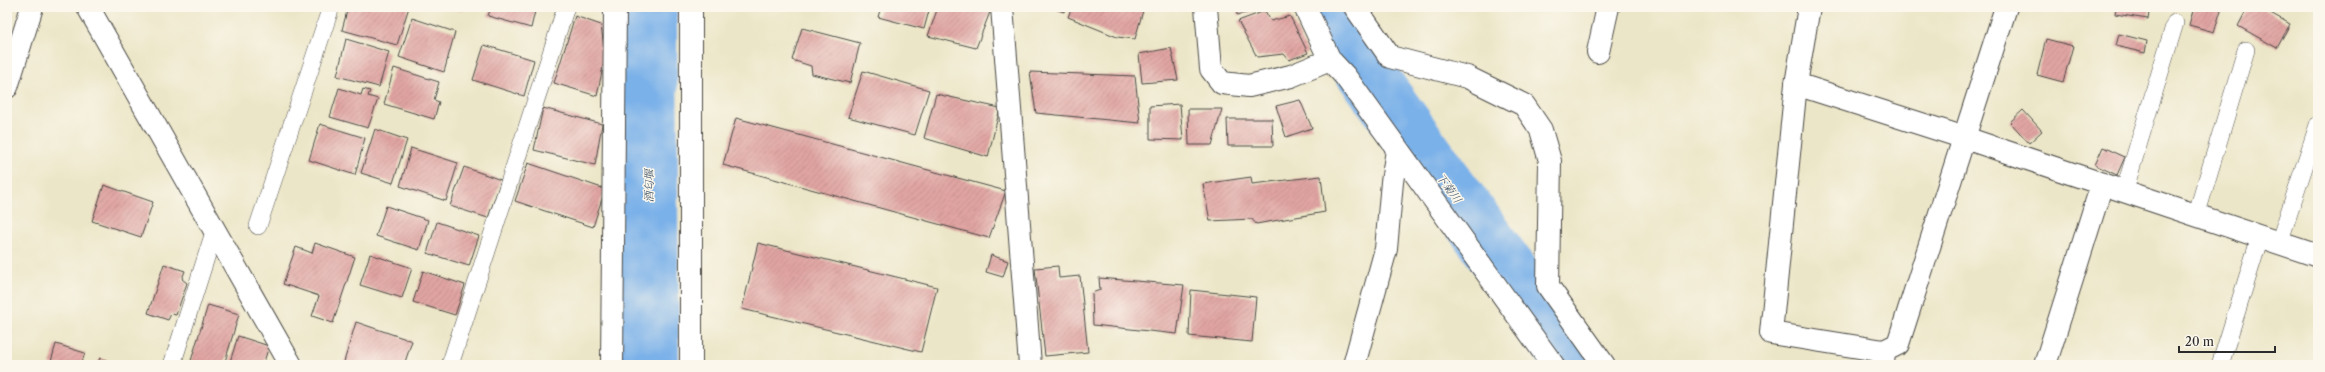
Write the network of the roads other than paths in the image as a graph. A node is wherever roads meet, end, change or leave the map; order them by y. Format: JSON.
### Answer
{"nodes":[{"id":1,"x":32,"y":7,"type":"edge"},
{"id":2,"x":88,"y":7,"type":"edge"},
{"id":3,"x":331,"y":7,"type":"edge"},
{"id":4,"x":566,"y":7,"type":"edge"},
{"id":5,"x":615,"y":7,"type":"edge"},
{"id":6,"x":691,"y":7,"type":"edge"},
{"id":7,"x":1002,"y":7,"type":"edge"},
{"id":8,"x":1206,"y":7,"type":"edge"},
{"id":9,"x":1305,"y":7,"type":"edge"},
{"id":10,"x":1355,"y":7,"type":"edge"},
{"id":11,"x":1608,"y":7,"type":"edge"},
{"id":12,"x":1809,"y":7,"type":"edge"},
{"id":13,"x":2006,"y":7,"type":"edge"},
{"id":14,"x":2175,"y":23,"type":"dead end"},
{"id":15,"x":2246,"y":50,"type":"dead end"},
{"id":16,"x":1598,"y":52,"type":"dead end"},
{"id":17,"x":1330,"y":60,"type":"junction"},
{"id":18,"x":9,"y":75,"type":"edge"},
{"id":19,"x":1796,"y":84,"type":"junction"},
{"id":20,"x":2318,"y":125,"type":"edge"},
{"id":21,"x":1962,"y":138,"type":"junction"},
{"id":22,"x":1397,"y":150,"type":"junction"},
{"id":23,"x":2102,"y":184,"type":"junction"},
{"id":24,"x":2124,"y":192,"type":"junction"},
{"id":25,"x":2196,"y":216,"type":"junction"},
{"id":26,"x":258,"y":226,"type":"dead end"},
{"id":27,"x":215,"y":230,"type":"junction"},
{"id":28,"x":2269,"y":240,"type":"junction"},
{"id":29,"x":2318,"y":256,"type":"edge"},
{"id":30,"x":1884,"y":358,"type":"edge"},
{"id":31,"x":172,"y":365,"type":"edge"},
{"id":32,"x":291,"y":365,"type":"edge"},
{"id":33,"x":450,"y":365,"type":"edge"},
{"id":34,"x":612,"y":365,"type":"edge"},
{"id":35,"x":690,"y":365,"type":"edge"},
{"id":36,"x":1030,"y":365,"type":"edge"},
{"id":37,"x":1354,"y":365,"type":"edge"},
{"id":38,"x":1553,"y":365,"type":"edge"},
{"id":39,"x":1604,"y":365,"type":"edge"},
{"id":40,"x":2044,"y":365,"type":"edge"},
{"id":41,"x":2220,"y":365,"type":"edge"}],
"edges":[{"from":1,"to":18,"type":"street"},
{"from":2,"to":27,"type":"street"},
{"from":3,"to":26,"type":"lane"},
{"from":4,"to":33,"type":"lane"},
{"from":5,"to":34,"type":"street"},
{"from":6,"to":35,"type":"street"},
{"from":7,"to":36,"type":"street"},
{"from":8,"to":17,"type":"street"},
{"from":9,"to":17,"type":"street"},
{"from":10,"to":39,"type":"street"},
{"from":11,"to":16,"type":"street"},
{"from":12,"to":19,"type":"street"},
{"from":13,"to":21,"type":"street"},
{"from":14,"to":24,"type":"lane"},
{"from":15,"to":25,"type":"lane"},
{"from":17,"to":22,"type":"street"},
{"from":19,"to":21,"type":"street"},
{"from":19,"to":30,"type":"street"},
{"from":20,"to":28,"type":"lane"},
{"from":21,"to":23,"type":"street"},
{"from":21,"to":30,"type":"street"},
{"from":22,"to":37,"type":"street"},
{"from":22,"to":38,"type":"street"},
{"from":23,"to":24,"type":"street"},
{"from":23,"to":40,"type":"street"},
{"from":24,"to":25,"type":"street"},
{"from":25,"to":28,"type":"street"},
{"from":27,"to":31,"type":"lane"},
{"from":27,"to":32,"type":"street"},
{"from":28,"to":29,"type":"street"},
{"from":28,"to":41,"type":"lane"}]}
